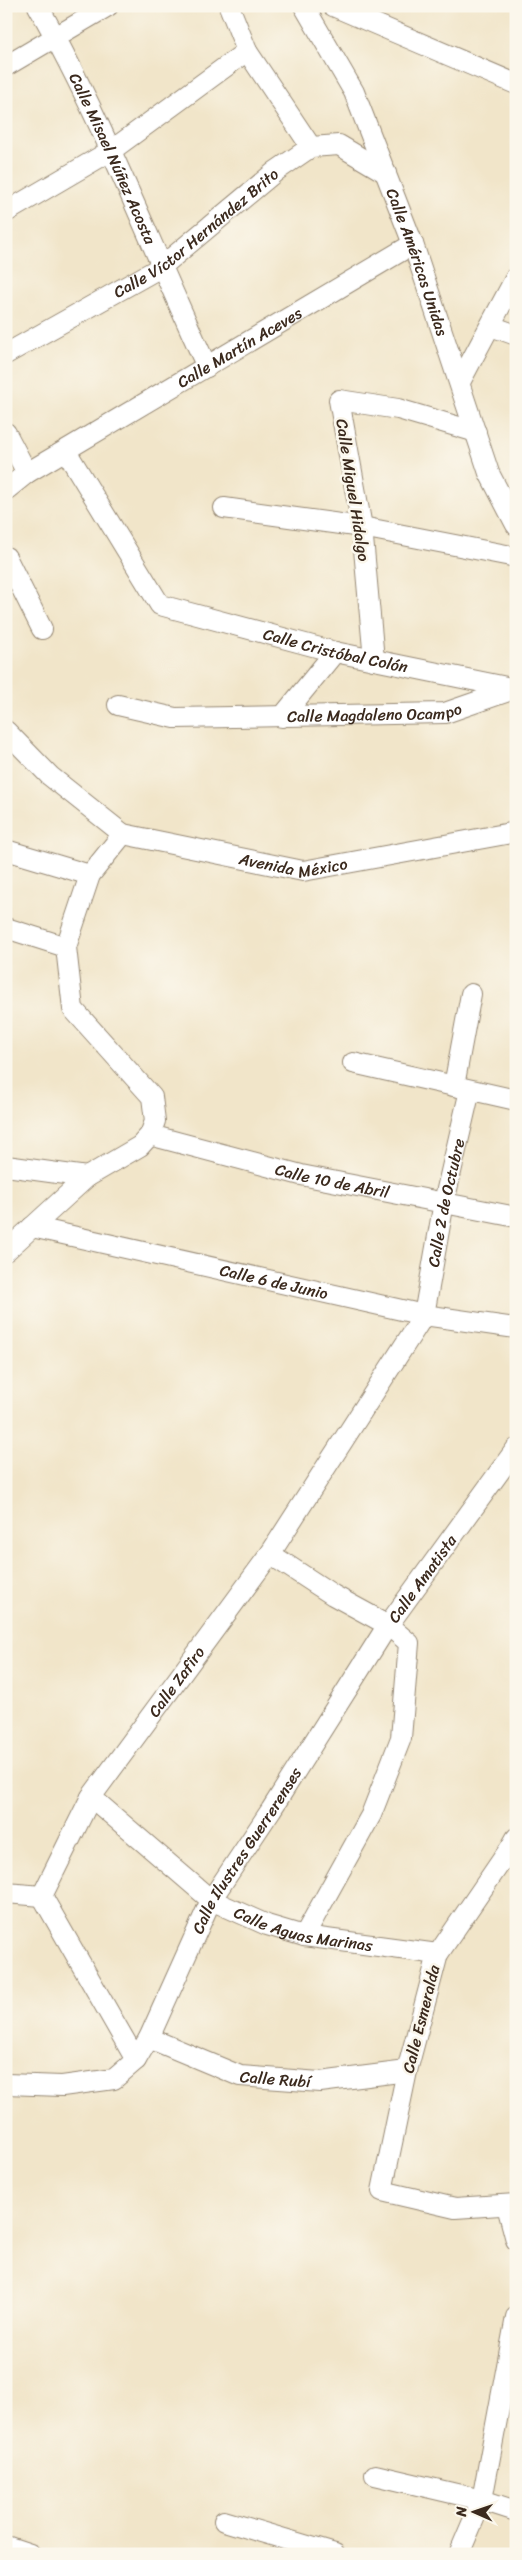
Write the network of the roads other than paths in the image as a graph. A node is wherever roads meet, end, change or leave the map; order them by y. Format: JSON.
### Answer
{"nodes":[{"id":1,"x":38,"y":6,"type":"edge"},
{"id":2,"x":108,"y":6,"type":"edge"},
{"id":3,"x":229,"y":6,"type":"edge"},
{"id":4,"x":304,"y":6,"type":"edge"},
{"id":5,"x":333,"y":6,"type":"edge"},
{"id":6,"x":56,"y":38,"type":"junction"},
{"id":7,"x":248,"y":51,"type":"junction"},
{"id":8,"x":6,"y":66,"type":"edge"},
{"id":9,"x":516,"y":84,"type":"edge"},
{"id":10,"x":311,"y":147,"type":"junction"},
{"id":11,"x":112,"y":150,"type":"junction"},
{"id":12,"x":386,"y":173,"type":"junction"},
{"id":13,"x":6,"y":212,"type":"edge"},
{"id":14,"x":413,"y":244,"type":"junction"},
{"id":15,"x":160,"y":267,"type":"junction"},
{"id":16,"x":516,"y":276,"type":"edge"},
{"id":17,"x":491,"y":326,"type":"junction"},
{"id":18,"x":516,"y":335,"type":"edge"},
{"id":19,"x":6,"y":354,"type":"edge"},
{"id":20,"x":207,"y":367,"type":"junction"},
{"id":21,"x":460,"y":382,"type":"junction"},
{"id":22,"x":476,"y":432,"type":"junction"},
{"id":23,"x":6,"y":433,"type":"edge"},
{"id":24,"x":66,"y":451,"type":"junction"},
{"id":25,"x":26,"y":473,"type":"junction"},
{"id":26,"x":6,"y":490,"type":"edge"},
{"id":27,"x":224,"y":508,"type":"dead end"},
{"id":28,"x":516,"y":525,"type":"edge"},
{"id":29,"x":362,"y":527,"type":"junction"},
{"id":30,"x":6,"y":557,"type":"edge"},
{"id":31,"x":516,"y":557,"type":"edge"},
{"id":32,"x":42,"y":629,"type":"dead end"},
{"id":33,"x":335,"y":652,"type":"junction"},
{"id":34,"x":374,"y":660,"type":"junction"},
{"id":35,"x":516,"y":689,"type":"edge"},
{"id":36,"x":118,"y":705,"type":"dead end"},
{"id":37,"x":282,"y":717,"type":"junction"},
{"id":38,"x":6,"y":731,"type":"edge"},
{"id":39,"x":516,"y":832,"type":"edge"},
{"id":40,"x":123,"y":834,"type":"junction"},
{"id":41,"x":6,"y":850,"type":"edge"},
{"id":42,"x":90,"y":876,"type":"junction"},
{"id":43,"x":6,"y":928,"type":"edge"},
{"id":44,"x":66,"y":947,"type":"junction"},
{"id":45,"x":471,"y":994,"type":"dead end"},
{"id":46,"x":352,"y":1063,"type":"dead end"},
{"id":47,"x":462,"y":1088,"type":"junction"},
{"id":48,"x":516,"y":1100,"type":"edge"},
{"id":49,"x":150,"y":1135,"type":"junction"},
{"id":50,"x":6,"y":1166,"type":"edge"},
{"id":51,"x":88,"y":1177,"type":"junction"},
{"id":52,"x":444,"y":1202,"type":"junction"},
{"id":53,"x":516,"y":1217,"type":"edge"},
{"id":54,"x":32,"y":1227,"type":"junction"},
{"id":55,"x":6,"y":1251,"type":"edge"},
{"id":56,"x":424,"y":1315,"type":"junction"},
{"id":57,"x":516,"y":1328,"type":"edge"},
{"id":58,"x":516,"y":1449,"type":"edge"},
{"id":59,"x":270,"y":1554,"type":"junction"},
{"id":60,"x":388,"y":1625,"type":"junction"},
{"id":61,"x":91,"y":1797,"type":"junction"},
{"id":62,"x":516,"y":1838,"type":"edge"},
{"id":63,"x":42,"y":1896,"type":"junction"},
{"id":64,"x":11,"y":1898,"type":"edge"},
{"id":65,"x":211,"y":1900,"type":"junction"},
{"id":66,"x":304,"y":1936,"type":"junction"},
{"id":67,"x":438,"y":1954,"type":"junction"},
{"id":68,"x":149,"y":2038,"type":"junction"},
{"id":69,"x":136,"y":2060,"type":"junction"},
{"id":70,"x":407,"y":2071,"type":"junction"},
{"id":71,"x":6,"y":2084,"type":"edge"},
{"id":72,"x":512,"y":2205,"type":"edge"},
{"id":73,"x":516,"y":2240,"type":"edge"},
{"id":74,"x":515,"y":2324,"type":"edge"},
{"id":75,"x":375,"y":2475,"type":"dead end"},
{"id":76,"x":482,"y":2500,"type":"junction"},
{"id":77,"x":516,"y":2511,"type":"edge"},
{"id":78,"x":224,"y":2521,"type":"dead end"},
{"id":79,"x":6,"y":2546,"type":"edge"},
{"id":80,"x":30,"y":2554,"type":"edge"},
{"id":81,"x":335,"y":2554,"type":"edge"},
{"id":82,"x":459,"y":2554,"type":"edge"}],
"edges":[{"from":1,"to":6,"type":"street","name":"Calle Misael Núñez Acosta"},
{"from":2,"to":6,"type":"street"},
{"from":3,"to":7,"type":"street"},
{"from":4,"to":12,"type":"street","name":"Calle Américas Unidas"},
{"from":5,"to":9,"type":"street"},
{"from":6,"to":8,"type":"street"},
{"from":6,"to":11,"type":"street","name":"Calle Misael Núñez Acosta"},
{"from":7,"to":10,"type":"street"},
{"from":7,"to":11,"type":"street"},
{"from":10,"to":12,"type":"street"},
{"from":10,"to":15,"type":"street","name":"Calle Víctor Hernández Brito"},
{"from":11,"to":13,"type":"street"},
{"from":11,"to":15,"type":"street","name":"Calle Misael Núñez Acosta"},
{"from":12,"to":14,"type":"street","name":"Calle Américas Unidas"},
{"from":14,"to":20,"type":"street","name":"Calle Martín Aceves"},
{"from":14,"to":21,"type":"street","name":"Calle Américas Unidas"},
{"from":15,"to":19,"type":"street","name":"Calle Víctor Hernández Brito"},
{"from":15,"to":20,"type":"street","name":"Calle Misael Núñez Acosta"},
{"from":16,"to":17,"type":"street"},
{"from":17,"to":18,"type":"street"},
{"from":17,"to":21,"type":"street"},
{"from":20,"to":24,"type":"street","name":"Calle Martín Aceves"},
{"from":21,"to":22,"type":"street","name":"Calle Américas Unidas"},
{"from":22,"to":28,"type":"street","name":"Calle Américas Unidas"},
{"from":22,"to":29,"type":"street","name":"Calle Miguel Hidalgo"},
{"from":23,"to":25,"type":"street"},
{"from":24,"to":25,"type":"street","name":"Calle Martín Aceves"},
{"from":24,"to":33,"type":"street","name":"Calle Cristóbal Colón"},
{"from":25,"to":26,"type":"street","name":"Calle Martín Aceves"},
{"from":27,"to":29,"type":"street"},
{"from":29,"to":31,"type":"street"},
{"from":29,"to":34,"type":"street","name":"Calle Miguel Hidalgo"},
{"from":30,"to":32,"type":"street"},
{"from":33,"to":34,"type":"street","name":"Calle Cristóbal Colón"},
{"from":33,"to":37,"type":"street","name":"Calle Magdaleno Ocampo"},
{"from":34,"to":35,"type":"street","name":"Calle Cristóbal Colón"},
{"from":35,"to":37,"type":"street","name":"Calle Magdaleno Ocampo"},
{"from":36,"to":37,"type":"street"},
{"from":38,"to":40,"type":"street"},
{"from":39,"to":40,"type":"street","name":"Avenida México"},
{"from":40,"to":42,"type":"street"},
{"from":41,"to":42,"type":"street"},
{"from":42,"to":44,"type":"street"},
{"from":43,"to":44,"type":"street"},
{"from":44,"to":49,"type":"street"},
{"from":45,"to":47,"type":"street","name":"Calle 2 de Octubre"},
{"from":46,"to":47,"type":"street"},
{"from":47,"to":48,"type":"street"},
{"from":47,"to":52,"type":"street","name":"Calle 2 de Octubre"},
{"from":49,"to":51,"type":"street"},
{"from":49,"to":52,"type":"street","name":"Calle 10 de Abril"},
{"from":50,"to":51,"type":"street"},
{"from":51,"to":54,"type":"street"},
{"from":52,"to":53,"type":"street","name":"Calle 10 de Abril"},
{"from":52,"to":56,"type":"street","name":"Calle 2 de Octubre"},
{"from":54,"to":55,"type":"street"},
{"from":54,"to":56,"type":"street","name":"Calle 6 de Junio"},
{"from":56,"to":57,"type":"street","name":"Calle 6 de Junio"},
{"from":56,"to":59,"type":"street","name":"Calle Zafiro"},
{"from":58,"to":60,"type":"street","name":"Calle Amatista"},
{"from":59,"to":60,"type":"street"},
{"from":59,"to":61,"type":"street","name":"Calle Zafiro"},
{"from":60,"to":65,"type":"street","name":"Calle Ilustres Guerrerenses"},
{"from":60,"to":66,"type":"street","name":"Calle Amatista"},
{"from":61,"to":63,"type":"street","name":"Calle Zafiro"},
{"from":61,"to":65,"type":"street","name":"Calle Aguas Marinas"},
{"from":62,"to":67,"type":"street","name":"Calle Esmeralda"},
{"from":63,"to":64,"type":"street"},
{"from":63,"to":69,"type":"street"},
{"from":65,"to":66,"type":"street","name":"Calle Aguas Marinas"},
{"from":65,"to":68,"type":"street","name":"Calle Ilustres Guerrerenses"},
{"from":66,"to":67,"type":"street","name":"Calle Aguas Marinas"},
{"from":67,"to":70,"type":"street","name":"Calle Esmeralda"},
{"from":68,"to":69,"type":"street","name":"Calle Ilustres Guerrerenses"},
{"from":68,"to":70,"type":"street","name":"Calle Rubí"},
{"from":69,"to":71,"type":"street","name":"Calle Ilustres Guerrerenses"},
{"from":70,"to":72,"type":"street","name":"Calle Esmeralda"},
{"from":72,"to":73,"type":"street"},
{"from":74,"to":76,"type":"street"},
{"from":75,"to":76,"type":"street"},
{"from":76,"to":77,"type":"street"},
{"from":76,"to":82,"type":"street"},
{"from":78,"to":81,"type":"street"},
{"from":79,"to":80,"type":"street"}]}
